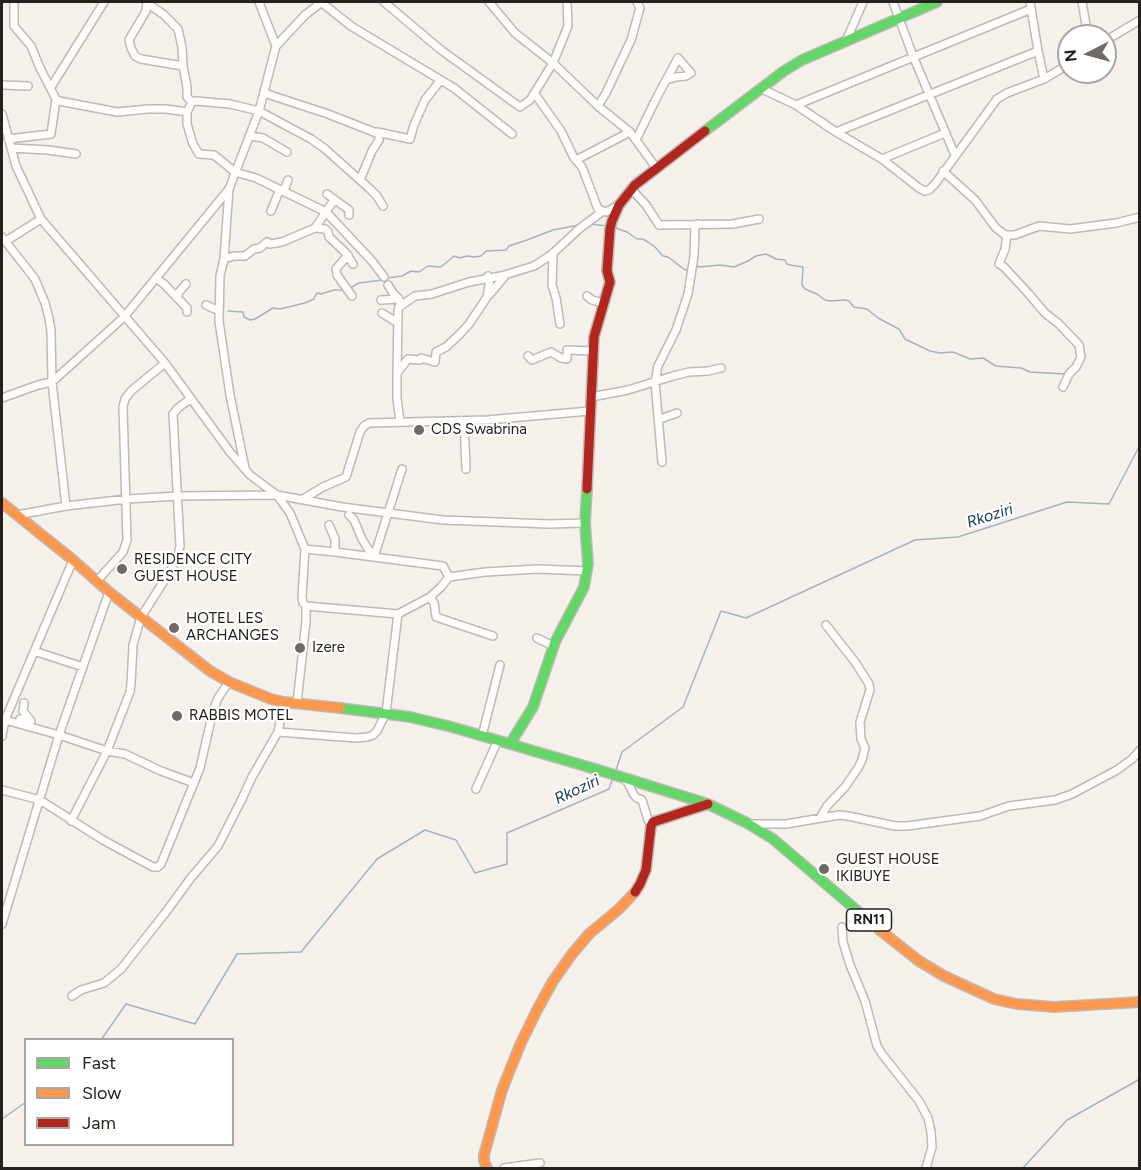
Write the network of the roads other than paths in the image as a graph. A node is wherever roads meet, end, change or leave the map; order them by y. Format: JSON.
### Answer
{"nodes":[{"id":1,"x":14,"y":2,"type":"edge"},
{"id":2,"x":104,"y":2,"type":"edge"},
{"id":3,"x":147,"y":2,"type":"edge"},
{"id":4,"x":259,"y":2,"type":"edge"},
{"id":5,"x":321,"y":2,"type":"edge"},
{"id":6,"x":384,"y":2,"type":"edge"},
{"id":7,"x":489,"y":2,"type":"edge"},
{"id":8,"x":567,"y":2,"type":"edge"},
{"id":9,"x":637,"y":2,"type":"edge"},
{"id":10,"x":863,"y":2,"type":"edge"},
{"id":11,"x":893,"y":2,"type":"edge"},
{"id":12,"x":937,"y":2,"type":"edge"},
{"id":13,"x":1082,"y":2,"type":"edge"},
{"id":14,"x":1031,"y":5,"type":"edge"},
{"id":15,"x":899,"y":18,"type":"junction"},
{"id":16,"x":1140,"y":20,"type":"edge"},
{"id":17,"x":1086,"y":24,"type":"edge"},
{"id":18,"x":1117,"y":34,"type":"edge"},
{"id":19,"x":846,"y":40,"type":"junction"},
{"id":20,"x":276,"y":46,"type":"junction"},
{"id":21,"x":1038,"y":51,"type":"junction"},
{"id":22,"x":913,"y":56,"type":"junction"},
{"id":23,"x":554,"y":63,"type":"junction"},
{"id":24,"x":183,"y":66,"type":"junction"},
{"id":25,"x":1057,"y":71,"type":"edge"},
{"id":26,"x":1044,"y":79,"type":"junction"},
{"id":27,"x":666,"y":80,"type":"dead end"},
{"id":28,"x":440,"y":81,"type":"junction"},
{"id":29,"x":2,"y":85,"type":"edge"},
{"id":30,"x":28,"y":86,"type":"dead end"},
{"id":31,"x":51,"y":87,"type":"junction"},
{"id":32,"x":760,"y":88,"type":"junction"},
{"id":33,"x":264,"y":93,"type":"junction"},
{"id":34,"x":535,"y":94,"type":"junction"},
{"id":35,"x":929,"y":94,"type":"junction"},
{"id":36,"x":56,"y":99,"type":"junction"},
{"id":37,"x":192,"y":102,"type":"junction"},
{"id":38,"x":796,"y":105,"type":"junction"},
{"id":39,"x":598,"y":106,"type":"junction"},
{"id":40,"x":259,"y":111,"type":"junction"},
{"id":41,"x":187,"y":112,"type":"junction"},
{"id":42,"x":2,"y":114,"type":"edge"},
{"id":43,"x":375,"y":132,"type":"junction"},
{"id":44,"x":630,"y":132,"type":"junction"},
{"id":45,"x":836,"y":132,"type":"junction"},
{"id":46,"x":945,"y":133,"type":"junction"},
{"id":47,"x":512,"y":134,"type":"dead end"},
{"id":48,"x":249,"y":136,"type":"junction"},
{"id":49,"x":8,"y":139,"type":"junction"},
{"id":50,"x":636,"y":140,"type":"junction"},
{"id":51,"x":11,"y":148,"type":"junction"},
{"id":52,"x":287,"y":152,"type":"dead end"},
{"id":53,"x":76,"y":154,"type":"dead end"},
{"id":54,"x":955,"y":155,"type":"junction"},
{"id":55,"x":882,"y":159,"type":"junction"},
{"id":56,"x":576,"y":160,"type":"junction"},
{"id":57,"x":657,"y":169,"type":"junction"},
{"id":58,"x":943,"y":171,"type":"junction"},
{"id":59,"x":235,"y":172,"type":"junction"},
{"id":60,"x":288,"y":180,"type":"dead end"},
{"id":61,"x":360,"y":180,"type":"junction"},
{"id":62,"x":229,"y":189,"type":"junction"},
{"id":63,"x":282,"y":190,"type":"junction"},
{"id":64,"x":630,"y":190,"type":"junction"},
{"id":65,"x":327,"y":194,"type":"dead end"},
{"id":66,"x":336,"y":201,"type":"junction"},
{"id":67,"x":619,"y":205,"type":"junction"},
{"id":68,"x":382,"y":206,"type":"dead end"},
{"id":69,"x":271,"y":211,"type":"dead end"},
{"id":70,"x":603,"y":211,"type":"junction"},
{"id":71,"x":326,"y":212,"type":"junction"},
{"id":72,"x":349,"y":215,"type":"dead end"},
{"id":73,"x":595,"y":217,"type":"junction"},
{"id":74,"x":1140,"y":217,"type":"edge"},
{"id":75,"x":613,"y":218,"type":"junction"},
{"id":76,"x":41,"y":219,"type":"junction"},
{"id":77,"x":759,"y":219,"type":"dead end"},
{"id":78,"x":697,"y":224,"type":"junction"},
{"id":79,"x":315,"y":228,"type":"junction"},
{"id":80,"x":1007,"y":235,"type":"junction"},
{"id":81,"x":4,"y":239,"type":"edge"},
{"id":82,"x":553,"y":253,"type":"junction"},
{"id":83,"x":348,"y":255,"type":"junction"},
{"id":84,"x":224,"y":259,"type":"junction"},
{"id":85,"x":354,"y":264,"type":"dead end"},
{"id":86,"x":505,"y":274,"type":"junction"},
{"id":87,"x":384,"y":277,"type":"dead end"},
{"id":88,"x":488,"y":277,"type":"junction"},
{"id":89,"x":156,"y":278,"type":"junction"},
{"id":90,"x":186,"y":284,"type":"dead end"},
{"id":91,"x":388,"y":285,"type":"dead end"},
{"id":92,"x":352,"y":296,"type":"dead end"},
{"id":93,"x":587,"y":296,"type":"dead end"},
{"id":94,"x":487,"y":297,"type":"junction"},
{"id":95,"x":177,"y":298,"type":"junction"},
{"id":96,"x":381,"y":300,"type":"dead end"},
{"id":97,"x":399,"y":303,"type":"junction"},
{"id":98,"x":604,"y":303,"type":"junction"},
{"id":99,"x":206,"y":305,"type":"dead end"},
{"id":100,"x":219,"y":311,"type":"junction"},
{"id":101,"x":188,"y":312,"type":"dead end"},
{"id":102,"x":382,"y":313,"type":"dead end"},
{"id":103,"x":124,"y":317,"type":"junction"},
{"id":104,"x":398,"y":323,"type":"junction"},
{"id":105,"x":560,"y":324,"type":"dead end"},
{"id":106,"x":593,"y":351,"type":"junction"},
{"id":107,"x":397,"y":356,"type":"junction"},
{"id":108,"x":528,"y":356,"type":"dead end"},
{"id":109,"x":408,"y":359,"type":"junction"},
{"id":110,"x":165,"y":363,"type":"junction"},
{"id":111,"x":722,"y":368,"type":"dead end"},
{"id":112,"x":397,"y":373,"type":"junction"},
{"id":113,"x":52,"y":382,"type":"junction"},
{"id":114,"x":655,"y":382,"type":"junction"},
{"id":115,"x":1063,"y":387,"type":"dead end"},
{"id":116,"x":591,"y":397,"type":"junction"},
{"id":117,"x":2,"y":398,"type":"edge"},
{"id":118,"x":190,"y":399,"type":"junction"},
{"id":119,"x":590,"y":411,"type":"junction"},
{"id":120,"x":677,"y":413,"type":"dead end"},
{"id":121,"x":658,"y":419,"type":"junction"},
{"id":122,"x":400,"y":422,"type":"junction"},
{"id":123,"x":465,"y":422,"type":"junction"},
{"id":124,"x":662,"y":462,"type":"dead end"},
{"id":125,"x":246,"y":469,"type":"junction"},
{"id":126,"x":466,"y":469,"type":"dead end"},
{"id":127,"x":402,"y":470,"type":"dead end"},
{"id":128,"x":277,"y":495,"type":"junction"},
{"id":129,"x":178,"y":496,"type":"junction"},
{"id":130,"x":303,"y":499,"type":"junction"},
{"id":131,"x":127,"y":500,"type":"junction"},
{"id":132,"x":2,"y":503,"type":"edge"},
{"id":133,"x":66,"y":506,"type":"junction"},
{"id":134,"x":389,"y":512,"type":"junction"},
{"id":135,"x":17,"y":514,"type":"junction"},
{"id":136,"x":349,"y":514,"type":"dead end"},
{"id":137,"x":585,"y":523,"type":"junction"},
{"id":138,"x":329,"y":525,"type":"dead end"},
{"id":139,"x":305,"y":549,"type":"junction"},
{"id":140,"x":335,"y":552,"type":"junction"},
{"id":141,"x":374,"y":556,"type":"junction"},
{"id":142,"x":73,"y":560,"type":"junction"},
{"id":143,"x":587,"y":571,"type":"junction"},
{"id":144,"x":449,"y":577,"type":"junction"},
{"id":145,"x":97,"y":581,"type":"junction"},
{"id":146,"x":109,"y":592,"type":"junction"},
{"id":147,"x":430,"y":597,"type":"junction"},
{"id":148,"x":306,"y":606,"type":"junction"},
{"id":149,"x":398,"y":614,"type":"junction"},
{"id":150,"x":141,"y":617,"type":"junction"},
{"id":151,"x":826,"y":625,"type":"dead end"},
{"id":152,"x":493,"y":636,"type":"dead end"},
{"id":153,"x":537,"y":638,"type":"dead end"},
{"id":154,"x":554,"y":646,"type":"junction"},
{"id":155,"x":34,"y":651,"type":"junction"},
{"id":156,"x":500,"y":665,"type":"dead end"},
{"id":157,"x":83,"y":667,"type":"junction"},
{"id":158,"x":229,"y":682,"type":"junction"},
{"id":159,"x":284,"y":702,"type":"junction"},
{"id":160,"x":297,"y":703,"type":"junction"},
{"id":161,"x":386,"y":713,"type":"junction"},
{"id":162,"x":3,"y":723,"type":"edge"},
{"id":163,"x":278,"y":732,"type":"junction"},
{"id":164,"x":59,"y":735,"type":"junction"},
{"id":165,"x":2,"y":736,"type":"edge"},
{"id":166,"x":482,"y":736,"type":"junction"},
{"id":167,"x":498,"y":741,"type":"junction"},
{"id":168,"x":510,"y":744,"type":"junction"},
{"id":169,"x":1140,"y":750,"type":"edge"},
{"id":170,"x":107,"y":751,"type":"junction"},
{"id":171,"x":620,"y":776,"type":"junction"},
{"id":172,"x":194,"y":783,"type":"junction"},
{"id":173,"x":476,"y":789,"type":"dead end"},
{"id":174,"x":2,"y":790,"type":"edge"},
{"id":175,"x":40,"y":800,"type":"junction"},
{"id":176,"x":708,"y":804,"type":"junction"},
{"id":177,"x":820,"y":818,"type":"junction"},
{"id":178,"x":71,"y":821,"type":"junction"},
{"id":179,"x":652,"y":824,"type":"junction"},
{"id":180,"x":747,"y":824,"type":"junction"},
{"id":181,"x":2,"y":924,"type":"edge"},
{"id":182,"x":842,"y":927,"type":"dead end"},
{"id":183,"x":72,"y":996,"type":"dead end"},
{"id":184,"x":1140,"y":1002,"type":"edge"},
{"id":185,"x":540,"y":1163,"type":"dead end"},
{"id":186,"x":487,"y":1168,"type":"edge"},
{"id":187,"x":504,"y":1168,"type":"edge"},
{"id":188,"x":926,"y":1168,"type":"edge"}],
"edges":[{"from":1,"to":31,"type":"street"},
{"from":2,"to":31,"type":"street"},
{"from":3,"to":24,"type":"street"},
{"from":3,"to":24,"type":"street"},
{"from":4,"to":20,"type":"street"},
{"from":5,"to":20,"type":"street"},
{"from":5,"to":28,"type":"street"},
{"from":6,"to":34,"type":"street"},
{"from":7,"to":23,"type":"street"},
{"from":8,"to":23,"type":"street"},
{"from":9,"to":39,"type":"street"},
{"from":10,"to":19,"type":"street"},
{"from":11,"to":15,"type":"street"},
{"from":12,"to":15,"type":"street"},
{"from":13,"to":17,"type":"street"},
{"from":14,"to":21,"type":"street"},
{"from":14,"to":22,"type":"street"},
{"from":15,"to":19,"type":"street"},
{"from":15,"to":22,"type":"street"},
{"from":16,"to":18,"type":"street"},
{"from":19,"to":32,"type":"street"},
{"from":20,"to":33,"type":"street"},
{"from":21,"to":26,"type":"street"},
{"from":21,"to":35,"type":"street"},
{"from":22,"to":35,"type":"street"},
{"from":22,"to":38,"type":"street"},
{"from":23,"to":34,"type":"street"},
{"from":23,"to":39,"type":"street"},
{"from":24,"to":37,"type":"street"},
{"from":25,"to":26,"type":"street"},
{"from":26,"to":54,"type":"street"},
{"from":27,"to":50,"type":"street"},
{"from":28,"to":43,"type":"street"},
{"from":28,"to":47,"type":"street"},
{"from":29,"to":30,"type":"street"},
{"from":31,"to":36,"type":"street"},
{"from":32,"to":38,"type":"street"},
{"from":32,"to":57,"type":"street"},
{"from":33,"to":40,"type":"street"},
{"from":33,"to":43,"type":"street"},
{"from":34,"to":56,"type":"street"},
{"from":35,"to":45,"type":"street"},
{"from":35,"to":46,"type":"street"},
{"from":36,"to":41,"type":"street"},
{"from":36,"to":49,"type":"street"},
{"from":37,"to":40,"type":"street"},
{"from":37,"to":41,"type":"street"},
{"from":38,"to":45,"type":"street"},
{"from":39,"to":44,"type":"street"},
{"from":40,"to":48,"type":"street"},
{"from":40,"to":61,"type":"street"},
{"from":41,"to":59,"type":"street"},
{"from":42,"to":49,"type":"street"},
{"from":43,"to":61,"type":"street"},
{"from":44,"to":50,"type":"street"},
{"from":44,"to":56,"type":"street"},
{"from":45,"to":55,"type":"street"},
{"from":46,"to":54,"type":"street"},
{"from":46,"to":55,"type":"street"},
{"from":48,"to":52,"type":"street"},
{"from":48,"to":59,"type":"street"},
{"from":49,"to":51,"type":"street"},
{"from":50,"to":57,"type":"street"},
{"from":51,"to":53,"type":"street"},
{"from":51,"to":76,"type":"street"},
{"from":54,"to":58,"type":"street"},
{"from":55,"to":58,"type":"street"},
{"from":56,"to":70,"type":"street"},
{"from":57,"to":64,"type":"street"},
{"from":58,"to":80,"type":"street"},
{"from":59,"to":62,"type":"street"},
{"from":59,"to":63,"type":"street"},
{"from":60,"to":63,"type":"street"},
{"from":61,"to":68,"type":"street"},
{"from":62,"to":84,"type":"street"},
{"from":62,"to":89,"type":"street"},
{"from":63,"to":69,"type":"street"},
{"from":63,"to":71,"type":"street"},
{"from":64,"to":67,"type":"street"},
{"from":64,"to":78,"type":"street"},
{"from":65,"to":66,"type":"street"},
{"from":66,"to":71,"type":"street"},
{"from":66,"to":72,"type":"street"},
{"from":67,"to":70,"type":"street"},
{"from":67,"to":75,"type":"street"},
{"from":70,"to":73,"type":"street"},
{"from":71,"to":79,"type":"street"},
{"from":71,"to":87,"type":"street"},
{"from":73,"to":75,"type":"street"},
{"from":73,"to":82,"type":"street"},
{"from":74,"to":80,"type":"street"},
{"from":75,"to":98,"type":"street"},
{"from":76,"to":81,"type":"street"},
{"from":76,"to":103,"type":"street"},
{"from":77,"to":78,"type":"street"},
{"from":78,"to":114,"type":"street"},
{"from":79,"to":83,"type":"street"},
{"from":79,"to":84,"type":"street"},
{"from":80,"to":115,"type":"street"},
{"from":81,"to":113,"type":"street"},
{"from":82,"to":86,"type":"street"},
{"from":82,"to":105,"type":"street"},
{"from":83,"to":85,"type":"street"},
{"from":83,"to":92,"type":"street"},
{"from":84,"to":100,"type":"street"},
{"from":86,"to":88,"type":"street"},
{"from":86,"to":94,"type":"street"},
{"from":88,"to":94,"type":"street"},
{"from":88,"to":97,"type":"street"},
{"from":89,"to":95,"type":"street"},
{"from":89,"to":103,"type":"street"},
{"from":90,"to":95,"type":"street"},
{"from":91,"to":97,"type":"street"},
{"from":93,"to":98,"type":"street"},
{"from":94,"to":109,"type":"street"},
{"from":95,"to":101,"type":"street"},
{"from":96,"to":97,"type":"street"},
{"from":97,"to":104,"type":"street"},
{"from":98,"to":106,"type":"street"},
{"from":99,"to":100,"type":"street"},
{"from":100,"to":125,"type":"street"},
{"from":102,"to":104,"type":"street"},
{"from":103,"to":110,"type":"street"},
{"from":103,"to":113,"type":"street"},
{"from":104,"to":107,"type":"street"},
{"from":106,"to":108,"type":"street"},
{"from":106,"to":116,"type":"street"},
{"from":107,"to":109,"type":"street"},
{"from":107,"to":112,"type":"street"},
{"from":109,"to":112,"type":"street"},
{"from":110,"to":118,"type":"street"},
{"from":110,"to":131,"type":"street"},
{"from":111,"to":114,"type":"street"},
{"from":112,"to":122,"type":"street"},
{"from":113,"to":117,"type":"street"},
{"from":113,"to":133,"type":"street"},
{"from":114,"to":116,"type":"street"},
{"from":114,"to":121,"type":"street"},
{"from":116,"to":119,"type":"street"},
{"from":118,"to":125,"type":"street"},
{"from":118,"to":129,"type":"street"},
{"from":119,"to":123,"type":"street"},
{"from":119,"to":137,"type":"street"},
{"from":120,"to":121,"type":"street"},
{"from":121,"to":124,"type":"street"},
{"from":122,"to":123,"type":"street"},
{"from":122,"to":130,"type":"street"},
{"from":123,"to":126,"type":"street"},
{"from":125,"to":128,"type":"street"},
{"from":127,"to":134,"type":"street"},
{"from":128,"to":129,"type":"street"},
{"from":128,"to":130,"type":"street"},
{"from":128,"to":139,"type":"street"},
{"from":129,"to":131,"type":"street"},
{"from":129,"to":150,"type":"street"},
{"from":130,"to":134,"type":"street"},
{"from":131,"to":133,"type":"street"},
{"from":131,"to":145,"type":"street"},
{"from":132,"to":135,"type":"street","number":"RN11"},
{"from":133,"to":135,"type":"street"},
{"from":134,"to":137,"type":"street"},
{"from":134,"to":141,"type":"street"},
{"from":135,"to":142,"type":"street","number":"RN11"},
{"from":136,"to":141,"type":"street"},
{"from":137,"to":143,"type":"street"},
{"from":138,"to":140,"type":"street"},
{"from":139,"to":140,"type":"street"},
{"from":139,"to":148,"type":"street"},
{"from":140,"to":141,"type":"street"},
{"from":141,"to":144,"type":"street"},
{"from":142,"to":145,"type":"street","number":"RN11"},
{"from":142,"to":155,"type":"street"},
{"from":143,"to":144,"type":"street"},
{"from":143,"to":154,"type":"street"},
{"from":144,"to":147,"type":"street"},
{"from":145,"to":146,"type":"street","number":"RN11"},
{"from":146,"to":150,"type":"street","number":"RN11"},
{"from":146,"to":157,"type":"street"},
{"from":147,"to":149,"type":"street"},
{"from":147,"to":152,"type":"street"},
{"from":148,"to":149,"type":"street"},
{"from":148,"to":160,"type":"street"},
{"from":149,"to":161,"type":"street"},
{"from":150,"to":158,"type":"street","number":"RN11"},
{"from":150,"to":170,"type":"street"},
{"from":151,"to":177,"type":"street"},
{"from":153,"to":154,"type":"street"},
{"from":154,"to":168,"type":"street"},
{"from":155,"to":157,"type":"street"},
{"from":155,"to":162,"type":"street"},
{"from":156,"to":166,"type":"street"},
{"from":157,"to":164,"type":"street"},
{"from":158,"to":159,"type":"street","number":"RN11"},
{"from":158,"to":172,"type":"street"},
{"from":159,"to":160,"type":"street","number":"RN11"},
{"from":159,"to":163,"type":"street"},
{"from":160,"to":161,"type":"street","number":"RN11"},
{"from":161,"to":163,"type":"street"},
{"from":161,"to":166,"type":"street","number":"RN11"},
{"from":162,"to":164,"type":"street"},
{"from":162,"to":165,"type":"street"},
{"from":163,"to":183,"type":"street"},
{"from":164,"to":170,"type":"street"},
{"from":164,"to":175,"type":"street"},
{"from":166,"to":167,"type":"street","number":"RN11"},
{"from":167,"to":168,"type":"street","number":"RN11"},
{"from":167,"to":173,"type":"street"},
{"from":168,"to":171,"type":"street","number":"RN11"},
{"from":169,"to":177,"type":"street"},
{"from":170,"to":172,"type":"street"},
{"from":170,"to":178,"type":"street"},
{"from":171,"to":176,"type":"street","number":"RN11"},
{"from":171,"to":179,"type":"street"},
{"from":172,"to":178,"type":"street"},
{"from":174,"to":175,"type":"street"},
{"from":175,"to":178,"type":"street"},
{"from":175,"to":181,"type":"street"},
{"from":176,"to":179,"type":"street"},
{"from":176,"to":180,"type":"street","number":"RN11"},
{"from":177,"to":180,"type":"street"},
{"from":179,"to":186,"type":"street"},
{"from":180,"to":184,"type":"street","number":"RN11"},
{"from":182,"to":188,"type":"street"},
{"from":185,"to":187,"type":"street"}]}
